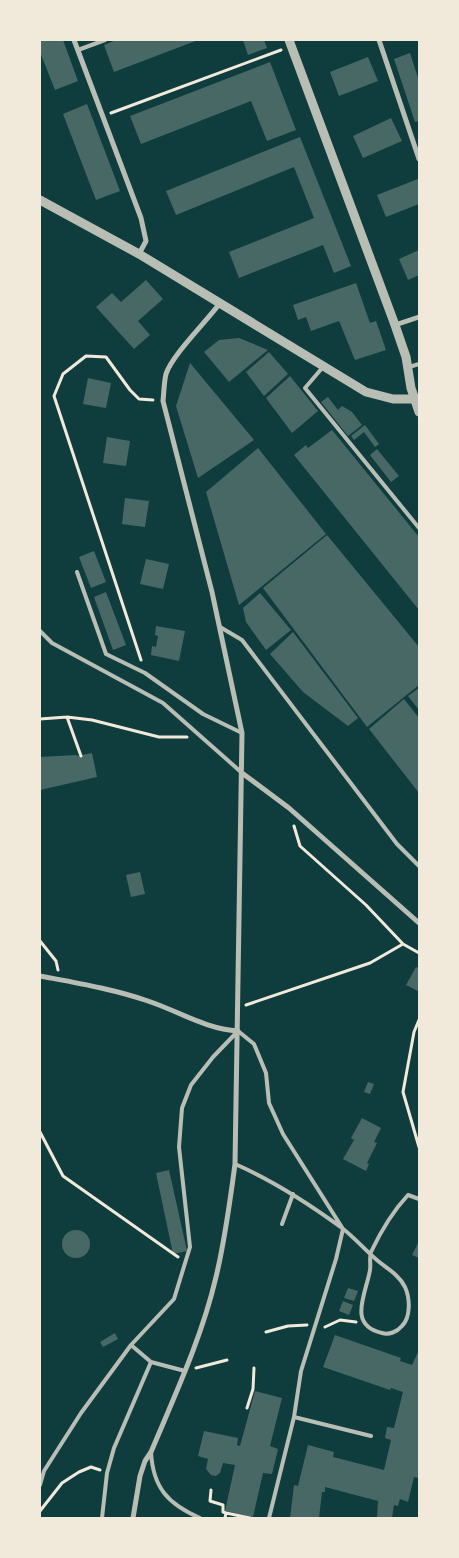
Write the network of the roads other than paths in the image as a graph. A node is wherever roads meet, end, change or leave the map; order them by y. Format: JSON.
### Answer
{"nodes":[{"id":1,"x":74,"y":40,"type":"edge"},
{"id":2,"x":105,"y":40,"type":"edge"},
{"id":3,"x":379,"y":40,"type":"edge"},
{"id":4,"x":290,"y":43,"type":"edge"},
{"id":5,"x":78,"y":50,"type":"junction"},
{"id":6,"x":419,"y":159,"type":"edge"},
{"id":7,"x":40,"y":200,"type":"edge"},
{"id":8,"x":139,"y":254,"type":"junction"},
{"id":9,"x":220,"y":303,"type":"junction"},
{"id":10,"x":419,"y":317,"type":"edge"},
{"id":11,"x":395,"y":325,"type":"junction"},
{"id":12,"x":419,"y":364,"type":"edge"},
{"id":13,"x":324,"y":366,"type":"junction"},
{"id":14,"x":409,"y":367,"type":"junction"},
{"id":15,"x":414,"y":399,"type":"junction"},
{"id":16,"x":419,"y":412,"type":"edge"},
{"id":17,"x":419,"y":528,"type":"edge"},
{"id":18,"x":77,"y":572,"type":"dead end"},
{"id":19,"x":219,"y":627,"type":"junction"},
{"id":20,"x":40,"y":631,"type":"edge"},
{"id":21,"x":242,"y":733,"type":"junction"},
{"id":22,"x":242,"y":773,"type":"junction"},
{"id":23,"x":419,"y":866,"type":"edge"},
{"id":24,"x":419,"y":923,"type":"edge"},
{"id":25,"x":40,"y":976,"type":"edge"},
{"id":26,"x":238,"y":1032,"type":"junction"},
{"id":27,"x":235,"y":1164,"type":"junction"},
{"id":28,"x":293,"y":1194,"type":"junction"},
{"id":29,"x":419,"y":1199,"type":"edge"},
{"id":30,"x":282,"y":1224,"type":"dead end"},
{"id":31,"x":343,"y":1229,"type":"junction"},
{"id":32,"x":370,"y":1253,"type":"junction"},
{"id":33,"x":131,"y":1345,"type":"junction"},
{"id":34,"x":151,"y":1362,"type":"junction"},
{"id":35,"x":185,"y":1371,"type":"junction"},
{"id":36,"x":294,"y":1417,"type":"junction"},
{"id":37,"x":371,"y":1436,"type":"dead end"},
{"id":38,"x":151,"y":1452,"type":"junction"},
{"id":39,"x":40,"y":1485,"type":"edge"},
{"id":40,"x":102,"y":1518,"type":"edge"},
{"id":41,"x":132,"y":1518,"type":"edge"},
{"id":42,"x":200,"y":1518,"type":"edge"},
{"id":43,"x":268,"y":1518,"type":"edge"}],
"edges":[{"from":1,"to":5,"type":"street"},
{"from":2,"to":5,"type":"lane"},
{"from":3,"to":6,"type":"street"},
{"from":4,"to":11,"type":"street"},
{"from":5,"to":8,"type":"street"},
{"from":7,"to":8,"type":"street"},
{"from":8,"to":9,"type":"street"},
{"from":9,"to":13,"type":"street"},
{"from":9,"to":19,"type":"street"},
{"from":10,"to":11,"type":"street"},
{"from":11,"to":14,"type":"street"},
{"from":12,"to":14,"type":"lane"},
{"from":13,"to":15,"type":"street"},
{"from":13,"to":17,"type":"lane"},
{"from":14,"to":15,"type":"street"},
{"from":15,"to":16,"type":"street"},
{"from":18,"to":21,"type":"lane"},
{"from":19,"to":21,"type":"street"},
{"from":19,"to":23,"type":"lane"},
{"from":20,"to":22,"type":"lane"},
{"from":21,"to":22,"type":"street"},
{"from":22,"to":24,"type":"street"},
{"from":22,"to":26,"type":"street"},
{"from":25,"to":26,"type":"street"},
{"from":26,"to":27,"type":"street"},
{"from":26,"to":31,"type":"lane"},
{"from":26,"to":33,"type":"lane"},
{"from":27,"to":28,"type":"lane"},
{"from":27,"to":35,"type":"street"},
{"from":28,"to":30,"type":"lane"},
{"from":28,"to":31,"type":"lane"},
{"from":29,"to":32,"type":"lane"},
{"from":31,"to":32,"type":"lane"},
{"from":31,"to":36,"type":"lane"},
{"from":32,"to":32,"type":"lane"},
{"from":33,"to":34,"type":"lane"},
{"from":33,"to":39,"type":"lane"},
{"from":34,"to":35,"type":"lane"},
{"from":34,"to":40,"type":"lane"},
{"from":35,"to":38,"type":"street"},
{"from":36,"to":37,"type":"lane"},
{"from":36,"to":43,"type":"lane"},
{"from":38,"to":41,"type":"street"},
{"from":38,"to":42,"type":"lane"}]}
